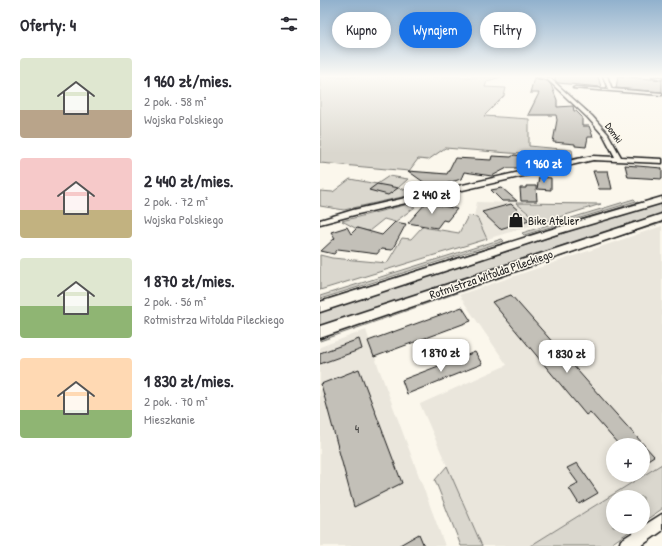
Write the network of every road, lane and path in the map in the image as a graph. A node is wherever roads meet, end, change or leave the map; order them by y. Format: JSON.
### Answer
{"nodes":[{"id":1,"x":573,"y":101,"type":"edge"},
{"id":2,"x":619,"y":159,"type":"junction"},
{"id":3,"x":662,"y":161,"type":"edge"},
{"id":4,"x":662,"y":200,"type":"edge"},
{"id":5,"x":662,"y":217,"type":"edge"},
{"id":6,"x":320,"y":222,"type":"edge"},
{"id":7,"x":320,"y":307,"type":"edge"},
{"id":8,"x":320,"y":332,"type":"edge"},
{"id":9,"x":662,"y":522,"type":"edge"},
{"id":10,"x":627,"y":546,"type":"edge"}],
"edges":[{"from":1,"to":2,"type":"street","name":"Domki"},
{"from":2,"to":3,"type":"street"},
{"from":2,"to":6,"type":"street"},
{"from":4,"to":7,"type":"main road","name":"Rotmistrza Witolda Pileckiego"},
{"from":5,"to":8,"type":"main road","name":"Rotmistrza Witolda Pileckiego"},
{"from":9,"to":10,"type":"street"}]}
